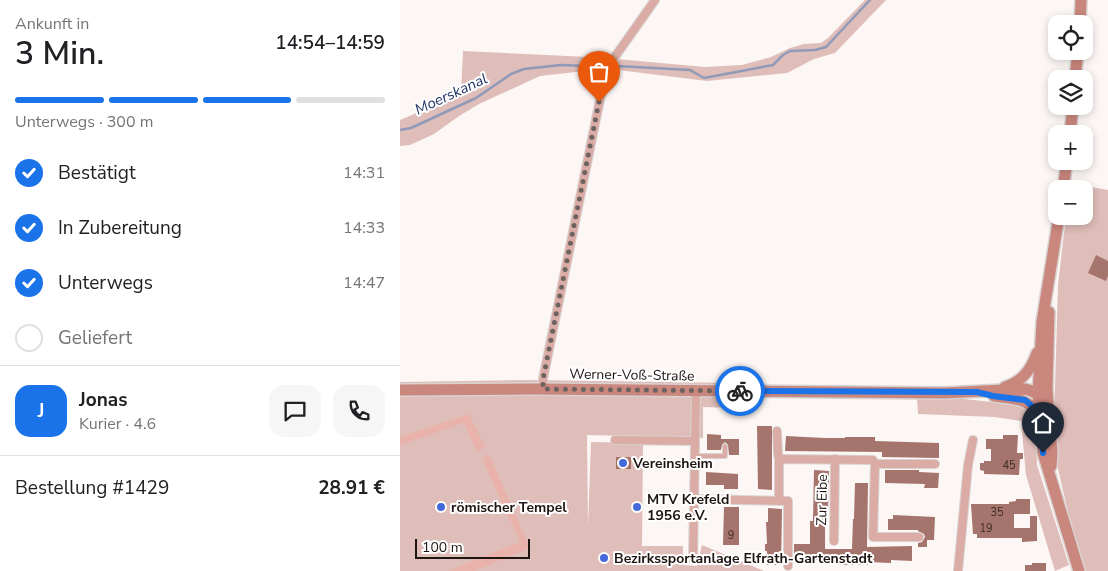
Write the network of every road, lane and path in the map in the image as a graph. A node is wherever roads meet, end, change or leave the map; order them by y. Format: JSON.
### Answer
{"nodes":[{"id":1,"x":655,"y":0,"type":"edge"},
{"id":2,"x":1081,"y":0,"type":"edge"},
{"id":3,"x":1080,"y":15,"type":"edge"},
{"id":4,"x":1058,"y":225,"type":"edge"},
{"id":5,"x":1049,"y":288,"type":"junction"},
{"id":6,"x":1040,"y":344,"type":"junction"},
{"id":7,"x":543,"y":389,"type":"junction"},
{"id":8,"x":400,"y":390,"type":"edge"},
{"id":9,"x":696,"y":390,"type":"junction"},
{"id":10,"x":977,"y":392,"type":"junction"},
{"id":11,"x":1041,"y":394,"type":"junction"},
{"id":12,"x":1025,"y":400,"type":"junction"},
{"id":13,"x":1045,"y":418,"type":"junction"},
{"id":14,"x":777,"y":431,"type":"dead end"},
{"id":15,"x":614,"y":440,"type":"dead end"},
{"id":16,"x":973,"y":440,"type":"dead end"},
{"id":17,"x":695,"y":441,"type":"junction"},
{"id":18,"x":725,"y":446,"type":"dead end"},
{"id":19,"x":695,"y":456,"type":"junction"},
{"id":20,"x":779,"y":458,"type":"junction"},
{"id":21,"x":835,"y":459,"type":"junction"},
{"id":22,"x":875,"y":464,"type":"junction"},
{"id":23,"x":936,"y":464,"type":"dead end"},
{"id":24,"x":694,"y":499,"type":"junction"},
{"id":25,"x":778,"y":501,"type":"junction"},
{"id":26,"x":919,"y":537,"type":"dead end"},
{"id":27,"x":834,"y":541,"type":"dead end"},
{"id":28,"x":693,"y":559,"type":"dead end"},
{"id":29,"x":788,"y":566,"type":"dead end"},
{"id":30,"x":1077,"y":570,"type":"edge"},
{"id":31,"x":958,"y":571,"type":"edge"}],
"edges":[{"from":1,"to":7,"type":"street"},
{"from":2,"to":3,"type":"main road"},
{"from":4,"to":5,"type":"main road"},
{"from":5,"to":6,"type":"main road"},
{"from":5,"to":11,"type":"main road"},
{"from":6,"to":10,"type":"main road"},
{"from":6,"to":11,"type":"main road"},
{"from":7,"to":8,"type":"main road","name":"Werner-Voß-Straße"},
{"from":7,"to":9,"type":"main road","name":"Werner-Voß-Straße"},
{"from":9,"to":10,"type":"main road","name":"Werner-Voß-Straße"},
{"from":9,"to":17,"type":"street"},
{"from":10,"to":11,"type":"main road","name":"Werner-Voß-Straße"},
{"from":10,"to":12,"type":"main road"},
{"from":11,"to":12,"type":"main road"},
{"from":11,"to":13,"type":"main road"},
{"from":12,"to":13,"type":"main road"},
{"from":13,"to":30,"type":"main road"},
{"from":14,"to":20,"type":"street"},
{"from":15,"to":17,"type":"street"},
{"from":16,"to":31,"type":"street"},
{"from":17,"to":19,"type":"street"},
{"from":18,"to":19,"type":"lane"},
{"from":19,"to":24,"type":"street"},
{"from":20,"to":21,"type":"street","name":"Zur Eibe"},
{"from":20,"to":25,"type":"street"},
{"from":21,"to":22,"type":"street","name":"Zur Eibe"},
{"from":21,"to":27,"type":"street","name":"Zur Eibe"},
{"from":22,"to":23,"type":"street","name":"Zur Eibe"},
{"from":22,"to":26,"type":"street"},
{"from":24,"to":25,"type":"street"},
{"from":24,"to":28,"type":"street"},
{"from":25,"to":29,"type":"street"}]}
